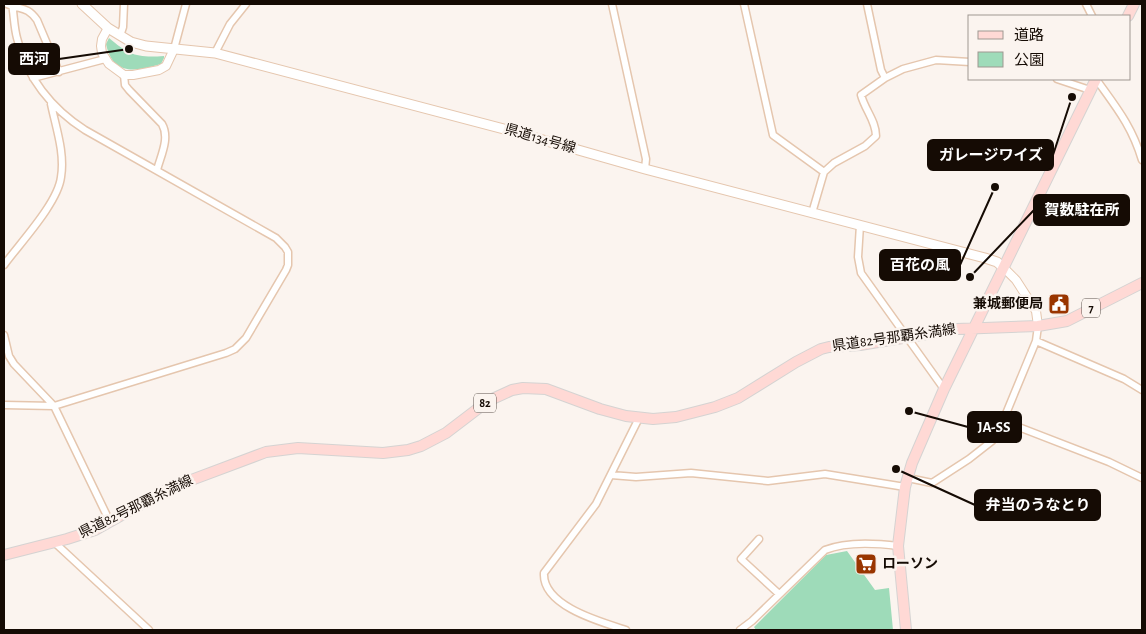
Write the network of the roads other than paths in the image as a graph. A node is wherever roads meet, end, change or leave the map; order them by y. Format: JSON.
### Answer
{"nodes":[{"id":1,"x":82,"y":4,"type":"edge"},
{"id":2,"x":124,"y":4,"type":"edge"},
{"id":3,"x":186,"y":4,"type":"edge"},
{"id":4,"x":246,"y":4,"type":"edge"},
{"id":5,"x":612,"y":4,"type":"edge"},
{"id":6,"x":744,"y":4,"type":"edge"},
{"id":7,"x":867,"y":4,"type":"edge"},
{"id":8,"x":11,"y":5,"type":"edge"},
{"id":9,"x":108,"y":28,"type":"junction"},
{"id":10,"x":120,"y":36,"type":"junction"},
{"id":11,"x":174,"y":49,"type":"junction"},
{"id":12,"x":215,"y":53,"type":"junction"},
{"id":13,"x":105,"y":59,"type":"junction"},
{"id":14,"x":968,"y":62,"type":"edge"},
{"id":15,"x":59,"y":72,"type":"junction"},
{"id":16,"x":124,"y":75,"type":"junction"},
{"id":17,"x":34,"y":78,"type":"junction"},
{"id":18,"x":885,"y":78,"type":"junction"},
{"id":19,"x":1060,"y":80,"type":"edge"},
{"id":20,"x":1095,"y":80,"type":"edge"},
{"id":21,"x":1097,"y":80,"type":"edge"},
{"id":22,"x":1090,"y":90,"type":"junction"},
{"id":23,"x":50,"y":103,"type":"junction"},
{"id":24,"x":1142,"y":160,"type":"edge"},
{"id":25,"x":645,"y":169,"type":"junction"},
{"id":26,"x":157,"y":170,"type":"junction"},
{"id":27,"x":824,"y":172,"type":"junction"},
{"id":28,"x":812,"y":213,"type":"junction"},
{"id":29,"x":860,"y":225,"type":"junction"},
{"id":30,"x":4,"y":265,"type":"edge"},
{"id":31,"x":1004,"y":268,"type":"junction"},
{"id":32,"x":1142,"y":282,"type":"edge"},
{"id":33,"x":1038,"y":326,"type":"junction"},
{"id":34,"x":975,"y":327,"type":"junction"},
{"id":35,"x":4,"y":335,"type":"edge"},
{"id":36,"x":906,"y":336,"type":"junction"},
{"id":37,"x":1036,"y":341,"type":"junction"},
{"id":38,"x":944,"y":389,"type":"junction"},
{"id":39,"x":1142,"y":390,"type":"edge"},
{"id":40,"x":4,"y":405,"type":"edge"},
{"id":41,"x":54,"y":406,"type":"junction"},
{"id":42,"x":639,"y":418,"type":"junction"},
{"id":43,"x":1004,"y":421,"type":"junction"},
{"id":44,"x":611,"y":475,"type":"junction"},
{"id":45,"x":1142,"y":478,"type":"edge"},
{"id":46,"x":907,"y":482,"type":"junction"},
{"id":47,"x":110,"y":522,"type":"junction"},
{"id":48,"x":759,"y":539,"type":"dead end"},
{"id":49,"x":54,"y":542,"type":"junction"},
{"id":50,"x":898,"y":546,"type":"junction"},
{"id":51,"x":4,"y":555,"type":"edge"},
{"id":52,"x":779,"y":594,"type":"junction"},
{"id":53,"x":149,"y":630,"type":"edge"},
{"id":54,"x":626,"y":630,"type":"edge"},
{"id":55,"x":740,"y":630,"type":"edge"},
{"id":56,"x":906,"y":630,"type":"edge"}],
"edges":[{"from":1,"to":9,"type":"main road","name":"県道134号線"},
{"from":2,"to":10,"type":"street"},
{"from":3,"to":11,"type":"street"},
{"from":4,"to":12,"type":"street"},
{"from":5,"to":25,"type":"street"},
{"from":6,"to":27,"type":"street"},
{"from":7,"to":18,"type":"street"},
{"from":8,"to":15,"type":"street"},
{"from":8,"to":17,"type":"street"},
{"from":9,"to":10,"type":"main road","name":"県道134号線"},
{"from":9,"to":13,"type":"street"},
{"from":10,"to":11,"type":"main road","name":"県道134号線"},
{"from":11,"to":12,"type":"main road","name":"県道134号線"},
{"from":11,"to":16,"type":"street"},
{"from":12,"to":25,"type":"main road","name":"県道134号線"},
{"from":13,"to":15,"type":"street"},
{"from":13,"to":16,"type":"street"},
{"from":14,"to":18,"type":"street"},
{"from":15,"to":17,"type":"street"},
{"from":16,"to":26,"type":"street"},
{"from":17,"to":23,"type":"street"},
{"from":18,"to":27,"type":"street"},
{"from":19,"to":22,"type":"street"},
{"from":20,"to":22,"type":"main road"},
{"from":21,"to":24,"type":"street"},
{"from":22,"to":31,"type":"main road"},
{"from":23,"to":26,"type":"street"},
{"from":23,"to":30,"type":"street"},
{"from":25,"to":28,"type":"main road","name":"県道134号線"},
{"from":26,"to":41,"type":"street"},
{"from":27,"to":28,"type":"street"},
{"from":28,"to":29,"type":"main road","name":"県道134号線"},
{"from":29,"to":31,"type":"main road","name":"県道134号線"},
{"from":29,"to":36,"type":"street"},
{"from":31,"to":33,"type":"street"},
{"from":31,"to":34,"type":"main road"},
{"from":32,"to":33,"type":"main road","number":"7"},
{"from":33,"to":34,"type":"main road","number":"7"},
{"from":33,"to":37,"type":"street"},
{"from":34,"to":36,"type":"main road","name":"県道82号那覇糸満線","number":"82"},
{"from":34,"to":38,"type":"main road"},
{"from":35,"to":41,"type":"street"},
{"from":36,"to":38,"type":"street"},
{"from":36,"to":42,"type":"main road","name":"県道82号那覇糸満線","number":"82"},
{"from":37,"to":39,"type":"street"},
{"from":37,"to":43,"type":"street"},
{"from":38,"to":46,"type":"main road"},
{"from":40,"to":41,"type":"street"},
{"from":41,"to":47,"type":"street"},
{"from":42,"to":44,"type":"street"},
{"from":42,"to":47,"type":"main road","name":"県道82号那覇糸満線","number":"82"},
{"from":43,"to":45,"type":"street"},
{"from":43,"to":46,"type":"street"},
{"from":44,"to":46,"type":"street"},
{"from":44,"to":54,"type":"street"},
{"from":46,"to":50,"type":"main road"},
{"from":47,"to":49,"type":"main road","name":"県道82号那覇糸満線","number":"82"},
{"from":48,"to":52,"type":"street"},
{"from":49,"to":51,"type":"main road","name":"県道82号那覇糸満線","number":"82"},
{"from":49,"to":53,"type":"street"},
{"from":50,"to":52,"type":"street"},
{"from":50,"to":56,"type":"main road"},
{"from":52,"to":55,"type":"street"}]}
